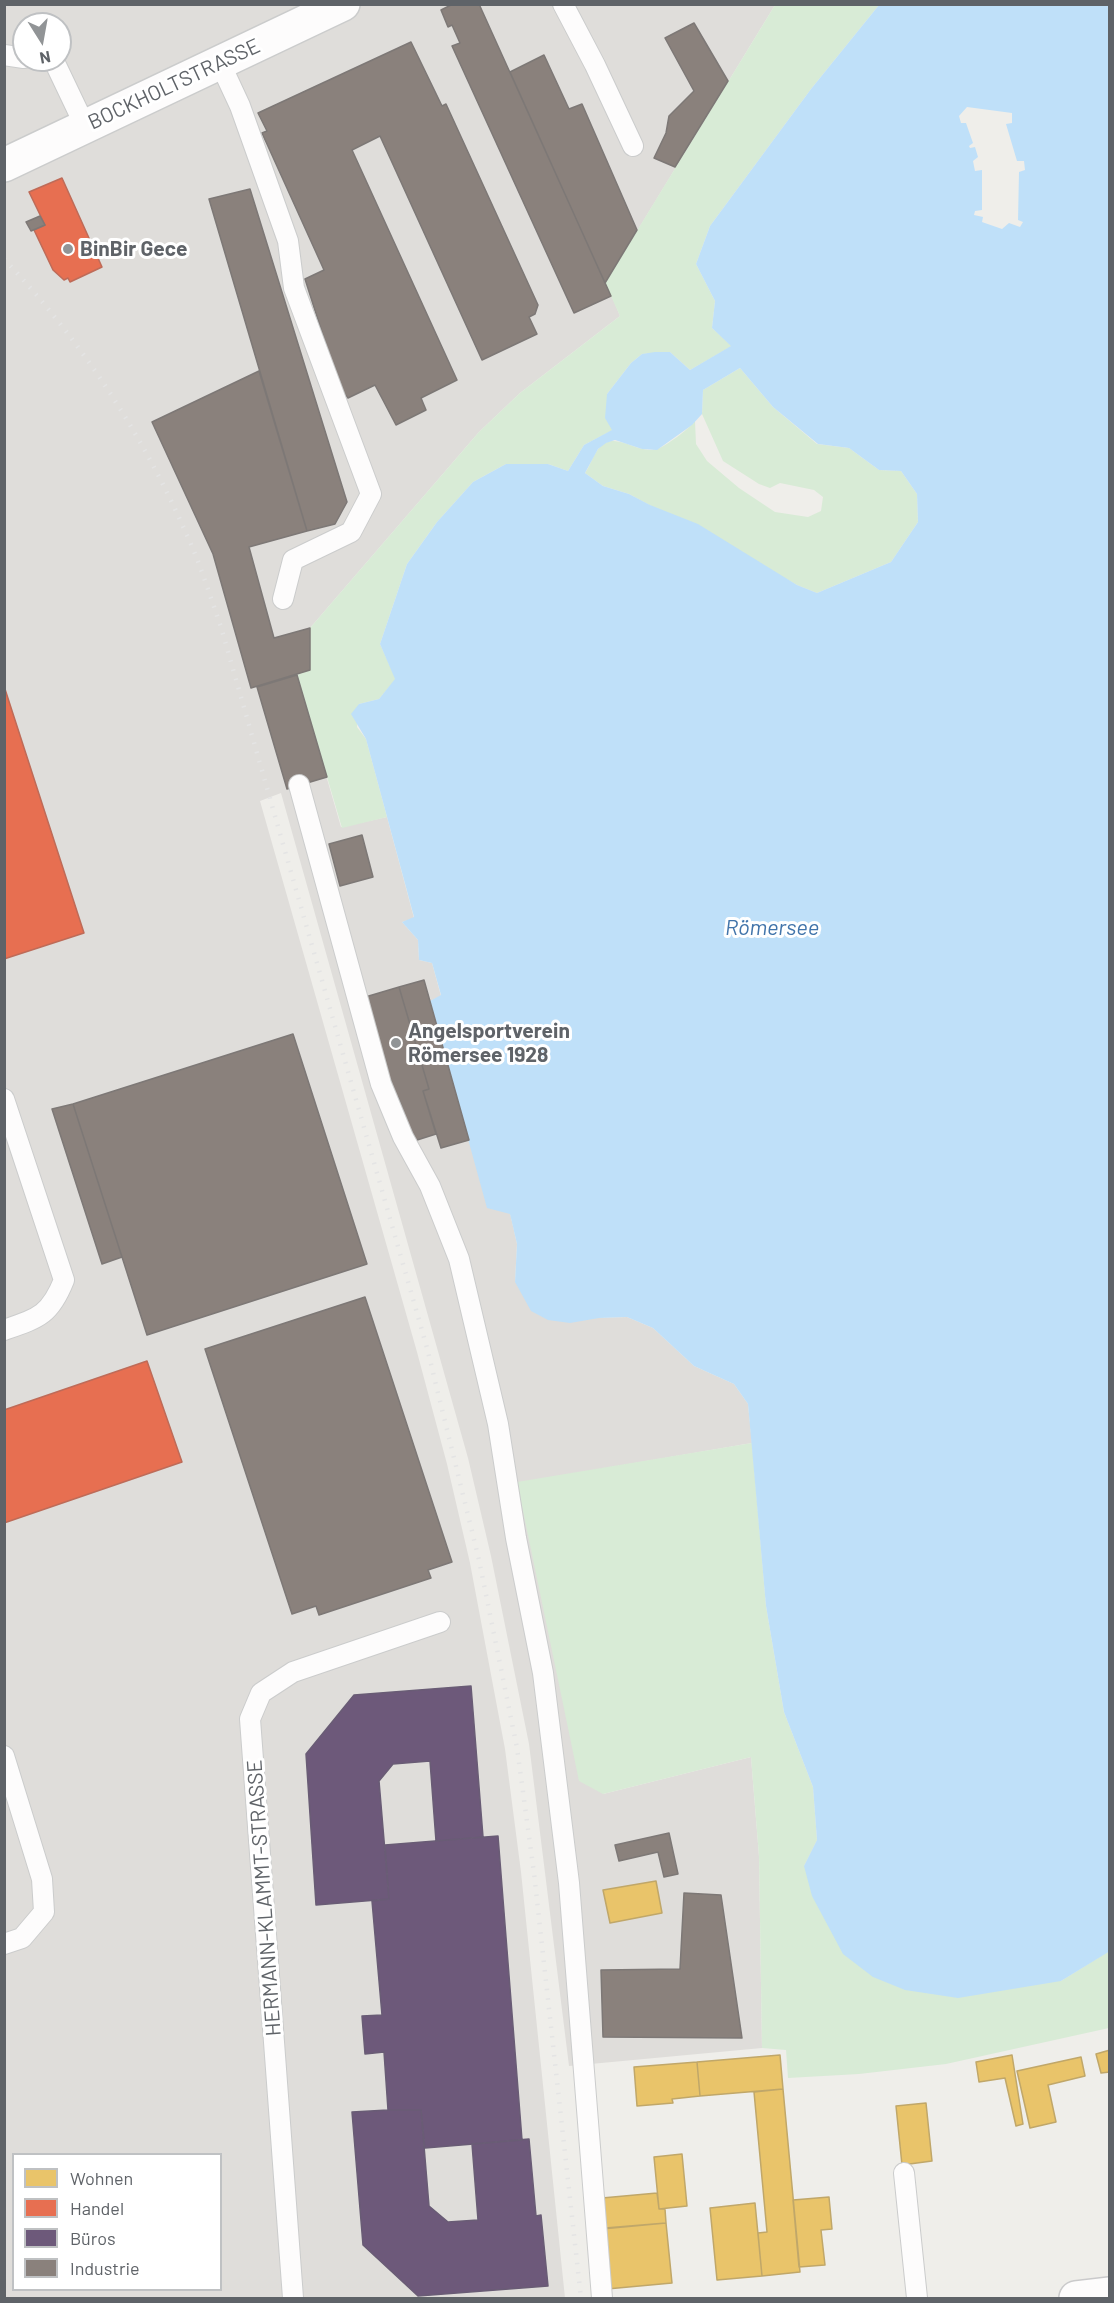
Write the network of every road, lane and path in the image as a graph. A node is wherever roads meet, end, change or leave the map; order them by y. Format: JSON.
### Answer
{"nodes":[{"id":1,"x":343,"y":4,"type":"edge"},
{"id":2,"x":563,"y":4,"type":"edge"},
{"id":3,"x":220,"y":63,"type":"junction"},
{"id":4,"x":59,"y":72,"type":"edge"},
{"id":5,"x":86,"y":126,"type":"junction"},
{"id":6,"x":633,"y":146,"type":"dead end"},
{"id":7,"x":4,"y":165,"type":"edge"},
{"id":8,"x":283,"y":599,"type":"dead end"},
{"id":9,"x":299,"y":785,"type":"dead end"},
{"id":10,"x":4,"y":1099,"type":"edge"},
{"id":11,"x":4,"y":1330,"type":"edge"},
{"id":12,"x":441,"y":1622,"type":"dead end"},
{"id":13,"x":4,"y":1755,"type":"edge"},
{"id":14,"x":4,"y":1944,"type":"edge"},
{"id":15,"x":904,"y":2173,"type":"dead end"},
{"id":16,"x":1110,"y":2294,"type":"edge"},
{"id":17,"x":293,"y":2298,"type":"edge"},
{"id":18,"x":602,"y":2298,"type":"edge"},
{"id":19,"x":917,"y":2298,"type":"edge"},
{"id":20,"x":1076,"y":2298,"type":"edge"}],
"edges":[{"from":1,"to":3,"type":"street","name":"BOCKHOLTSTRASSE"},
{"from":2,"to":6,"type":"lane"},
{"from":3,"to":5,"type":"street","name":"BOCKHOLTSTRASSE"},
{"from":3,"to":8,"type":"lane"},
{"from":4,"to":5,"type":"lane"},
{"from":5,"to":7,"type":"street","name":"BOCKHOLTSTRASSE"},
{"from":9,"to":18,"type":"lane"},
{"from":10,"to":11,"type":"lane"},
{"from":12,"to":17,"type":"lane","name":"HERMANN-KLAMMT-STRASSE"},
{"from":13,"to":14,"type":"lane"},
{"from":15,"to":19,"type":"lane"},
{"from":16,"to":20,"type":"street"}]}
